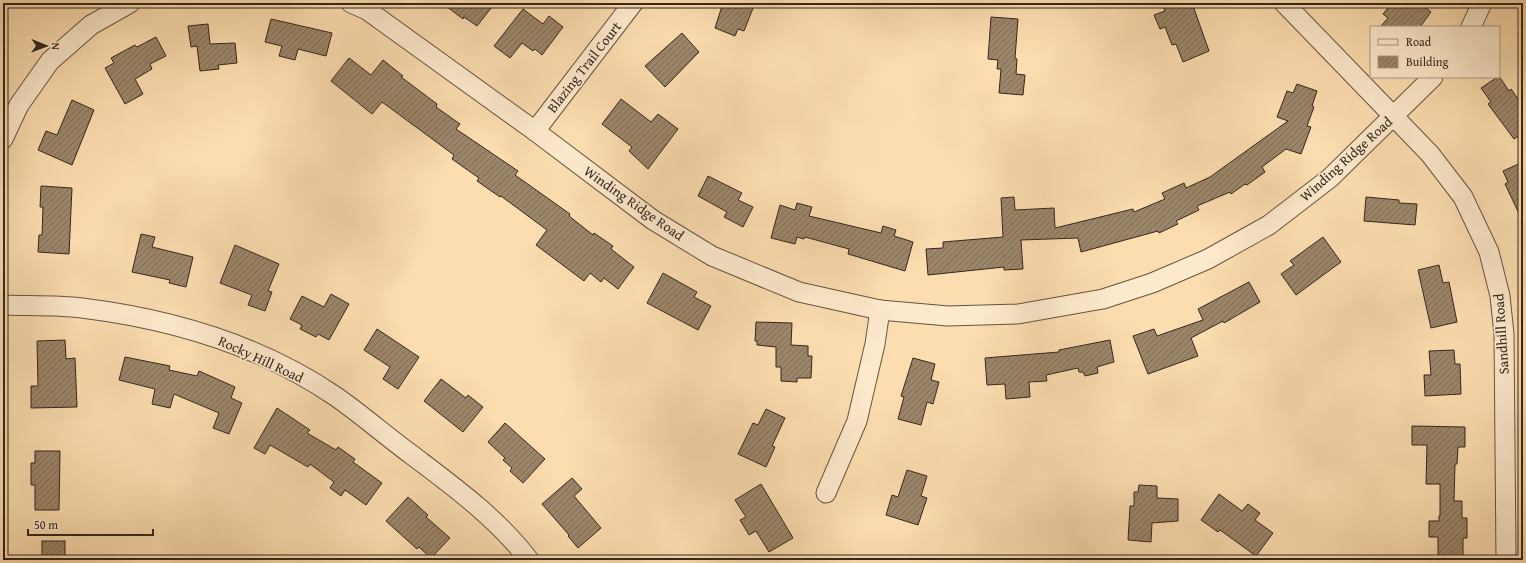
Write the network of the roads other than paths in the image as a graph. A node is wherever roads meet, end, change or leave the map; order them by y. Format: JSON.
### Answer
{"nodes":[{"id":1,"x":130,"y":3,"type":"edge"},
{"id":2,"x":351,"y":3,"type":"edge"},
{"id":3,"x":633,"y":3,"type":"edge"},
{"id":4,"x":1284,"y":3,"type":"edge"},
{"id":5,"x":1482,"y":3,"type":"edge"},
{"id":6,"x":1471,"y":26,"type":"edge"},
{"id":7,"x":1432,"y":78,"type":"edge"},
{"id":8,"x":1394,"y":117,"type":"junction"},
{"id":9,"x":535,"y":130,"type":"junction"},
{"id":10,"x":3,"y":139,"type":"edge"},
{"id":11,"x":3,"y":305,"type":"edge"},
{"id":12,"x":880,"y":310,"type":"junction"},
{"id":13,"x":826,"y":494,"type":"dead end"},
{"id":14,"x":529,"y":560,"type":"edge"},
{"id":15,"x":1506,"y":560,"type":"edge"}],
"edges":[{"from":1,"to":10,"type":"street"},
{"from":2,"to":9,"type":"street","name":"Winding Ridge Road"},
{"from":3,"to":9,"type":"street","name":"Blazing Trail Court"},
{"from":4,"to":8,"type":"street","name":"Sandhill Road"},
{"from":5,"to":6,"type":"street"},
{"from":7,"to":8,"type":"street","name":"Winding Ridge Road"},
{"from":8,"to":12,"type":"street","name":"Winding Ridge Road"},
{"from":8,"to":15,"type":"street","name":"Sandhill Road"},
{"from":9,"to":12,"type":"street","name":"Winding Ridge Road"},
{"from":11,"to":14,"type":"street","name":"Rocky Hill Road"},
{"from":12,"to":13,"type":"street"}]}
